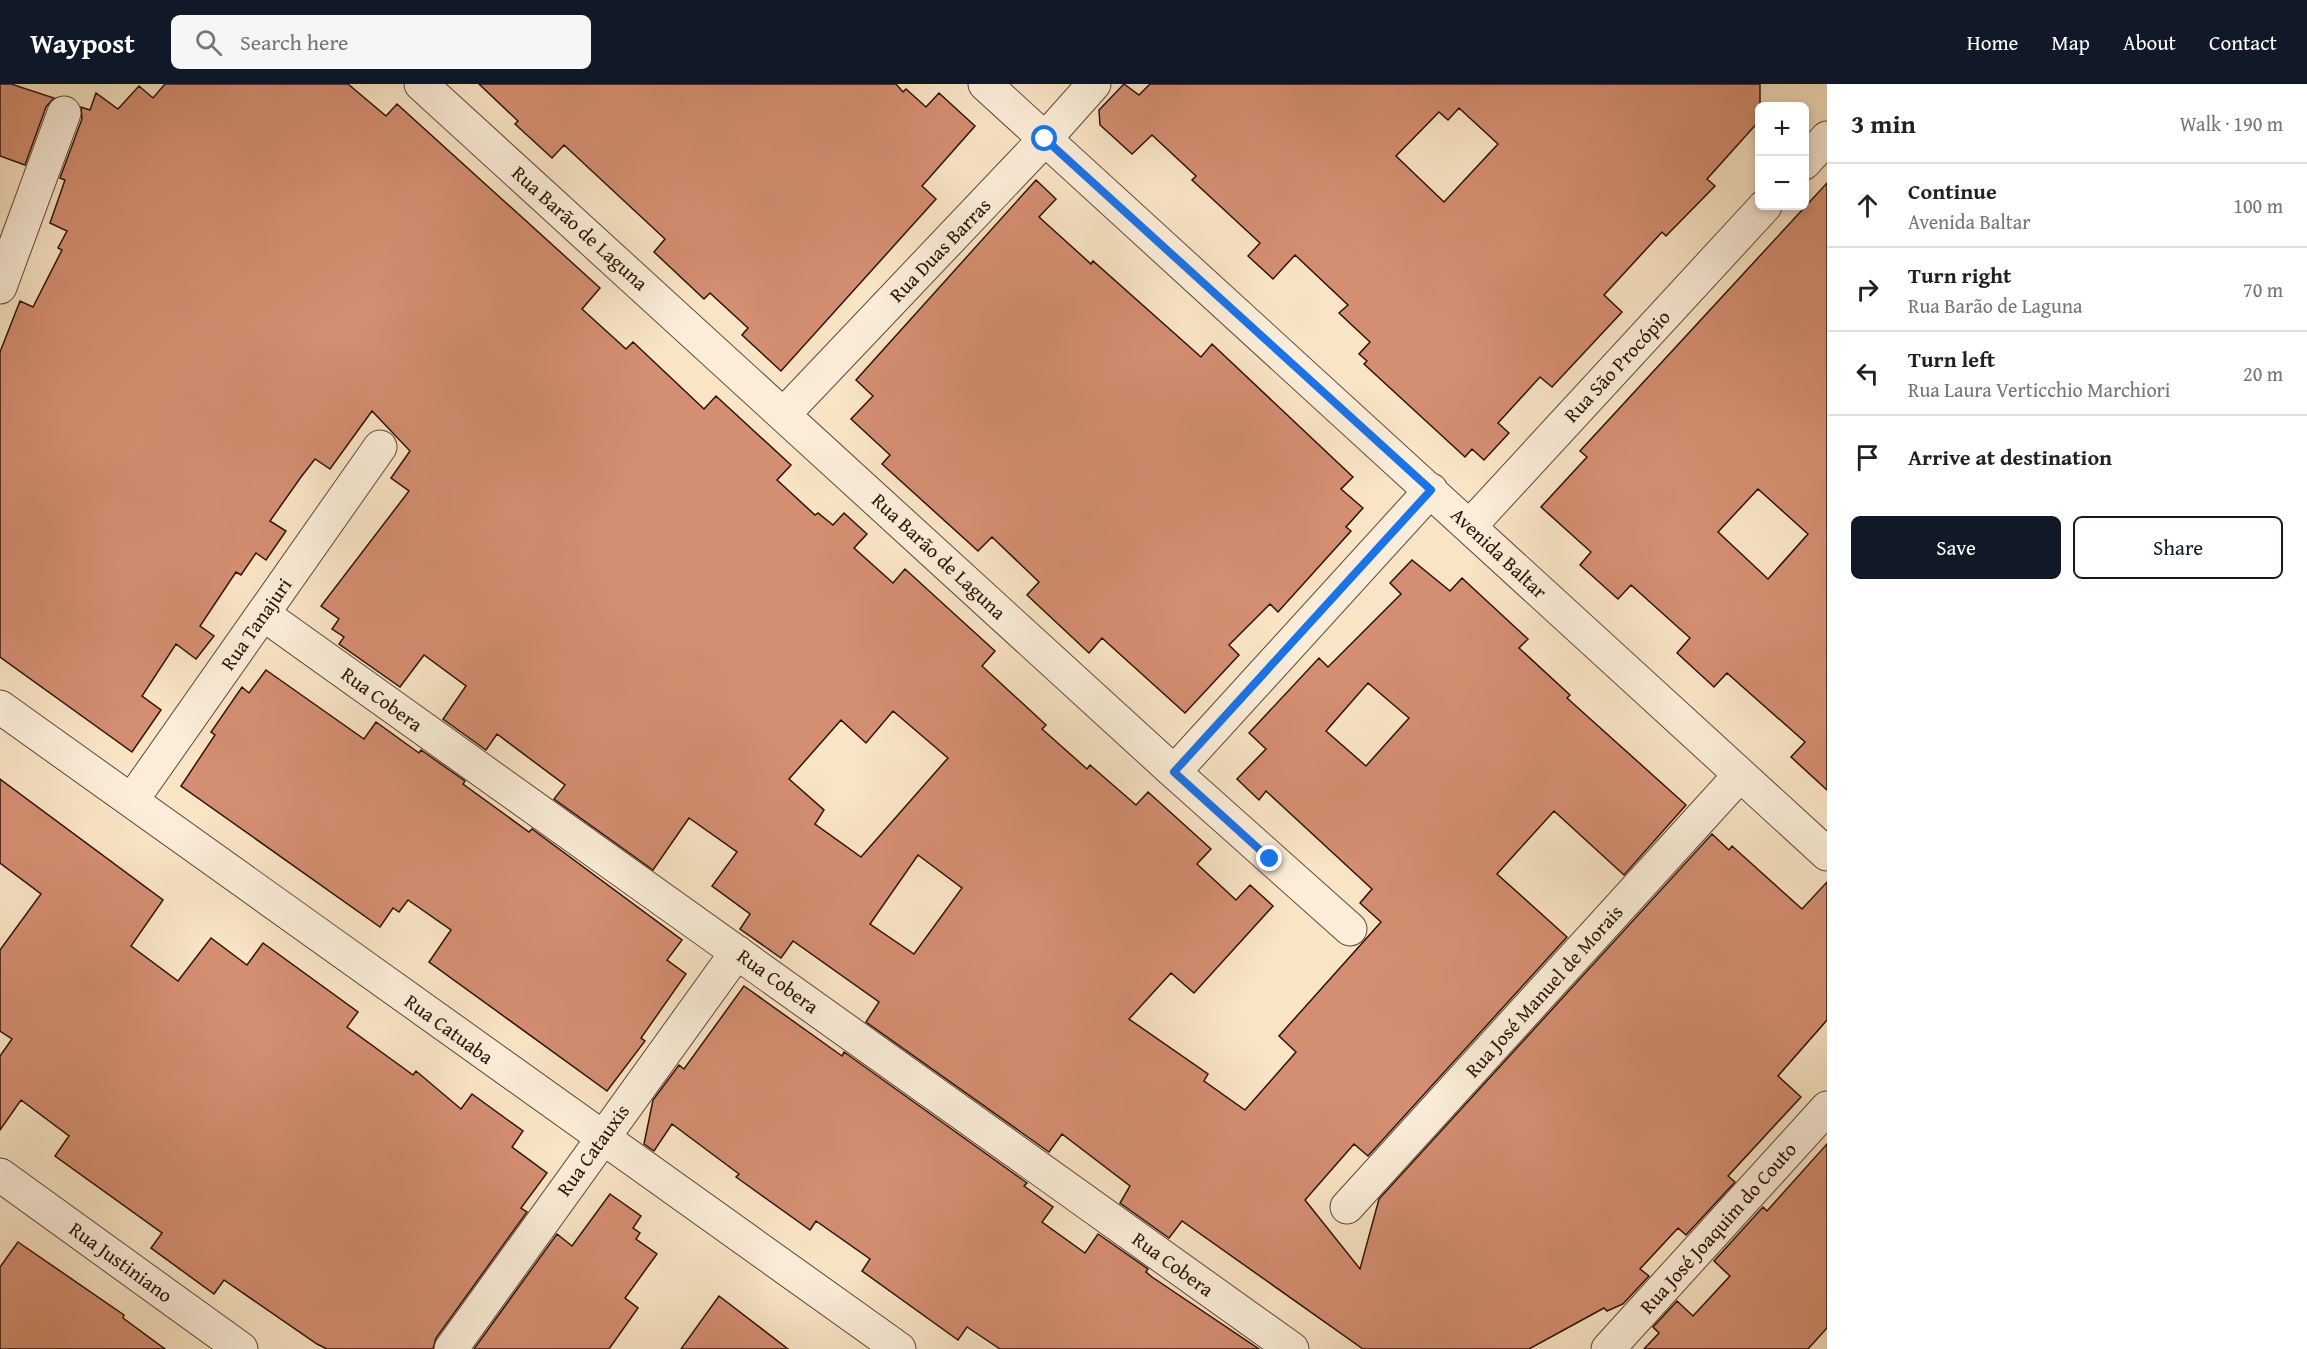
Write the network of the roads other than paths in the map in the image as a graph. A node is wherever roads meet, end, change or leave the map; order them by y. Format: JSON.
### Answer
{"nodes":[{"id":1,"x":421,"y":84,"type":"edge"},
{"id":2,"x":985,"y":84,"type":"edge"},
{"id":3,"x":1094,"y":84,"type":"edge"},
{"id":4,"x":64,"y":113,"type":"dead end"},
{"id":5,"x":1827,"y":138,"type":"edge"},
{"id":6,"x":1045,"y":139,"type":"junction"},
{"id":7,"x":1809,"y":158,"type":"edge"},
{"id":8,"x":1761,"y":210,"type":"edge"},
{"id":9,"x":0,"y":287,"type":"edge"},
{"id":10,"x":784,"y":414,"type":"junction"},
{"id":11,"x":380,"y":447,"type":"dead end"},
{"id":12,"x":1431,"y":490,"type":"junction"},
{"id":13,"x":1470,"y":526,"type":"junction"},
{"id":14,"x":263,"y":614,"type":"junction"},
{"id":15,"x":0,"y":707,"type":"edge"},
{"id":16,"x":1174,"y":772,"type":"junction"},
{"id":17,"x":1740,"y":775,"type":"junction"},
{"id":18,"x":132,"y":800,"type":"junction"},
{"id":19,"x":1827,"y":854,"type":"edge"},
{"id":20,"x":1350,"y":929,"type":"dead end"},
{"id":21,"x":737,"y":952,"type":"junction"},
{"id":22,"x":1827,"y":1108,"type":"edge"},
{"id":23,"x":602,"y":1138,"type":"junction"},
{"id":24,"x":0,"y":1175,"type":"edge"},
{"id":25,"x":1347,"y":1207,"type":"dead end"},
{"id":26,"x":1285,"y":1347,"type":"edge"},
{"id":27,"x":242,"y":1349,"type":"edge"},
{"id":28,"x":451,"y":1349,"type":"edge"},
{"id":29,"x":899,"y":1349,"type":"edge"},
{"id":30,"x":1608,"y":1349,"type":"edge"}],
"edges":[{"from":1,"to":10,"type":"street","name":"Rua Barão de Laguna"},
{"from":2,"to":6,"type":"street","name":"Avenida Baltar"},
{"from":3,"to":6,"type":"street","name":"Rua Duas Barras"},
{"from":4,"to":9,"type":"street"},
{"from":5,"to":7,"type":"street"},
{"from":6,"to":10,"type":"street","name":"Rua Duas Barras"},
{"from":6,"to":12,"type":"street","name":"Avenida Baltar"},
{"from":8,"to":13,"type":"street","name":"Rua São Procópio"},
{"from":10,"to":16,"type":"street","name":"Rua Barão de Laguna"},
{"from":11,"to":14,"type":"street","name":"Rua Tanajuri"},
{"from":12,"to":13,"type":"street","name":"Avenida Baltar"},
{"from":12,"to":16,"type":"street"},
{"from":13,"to":17,"type":"street","name":"Avenida Baltar"},
{"from":14,"to":18,"type":"street","name":"Rua Tanajuri"},
{"from":14,"to":21,"type":"street","name":"Rua Cobera"},
{"from":15,"to":18,"type":"street","name":"Rua Catuaba"},
{"from":16,"to":20,"type":"street","name":"Rua Barão de Laguna"},
{"from":17,"to":19,"type":"street","name":"Avenida Baltar"},
{"from":17,"to":25,"type":"street","name":"Rua José Manuel de Morais"},
{"from":18,"to":23,"type":"street","name":"Rua Catuaba"},
{"from":21,"to":23,"type":"street","name":"Rua Catauxis"},
{"from":21,"to":26,"type":"street","name":"Rua Cobera"},
{"from":22,"to":30,"type":"street","name":"Rua José Joaquim do Couto"},
{"from":23,"to":28,"type":"street","name":"Rua Catauxis"},
{"from":23,"to":29,"type":"street","name":"Rua Catuaba"},
{"from":24,"to":27,"type":"street","name":"Rua Justiniano"}]}
